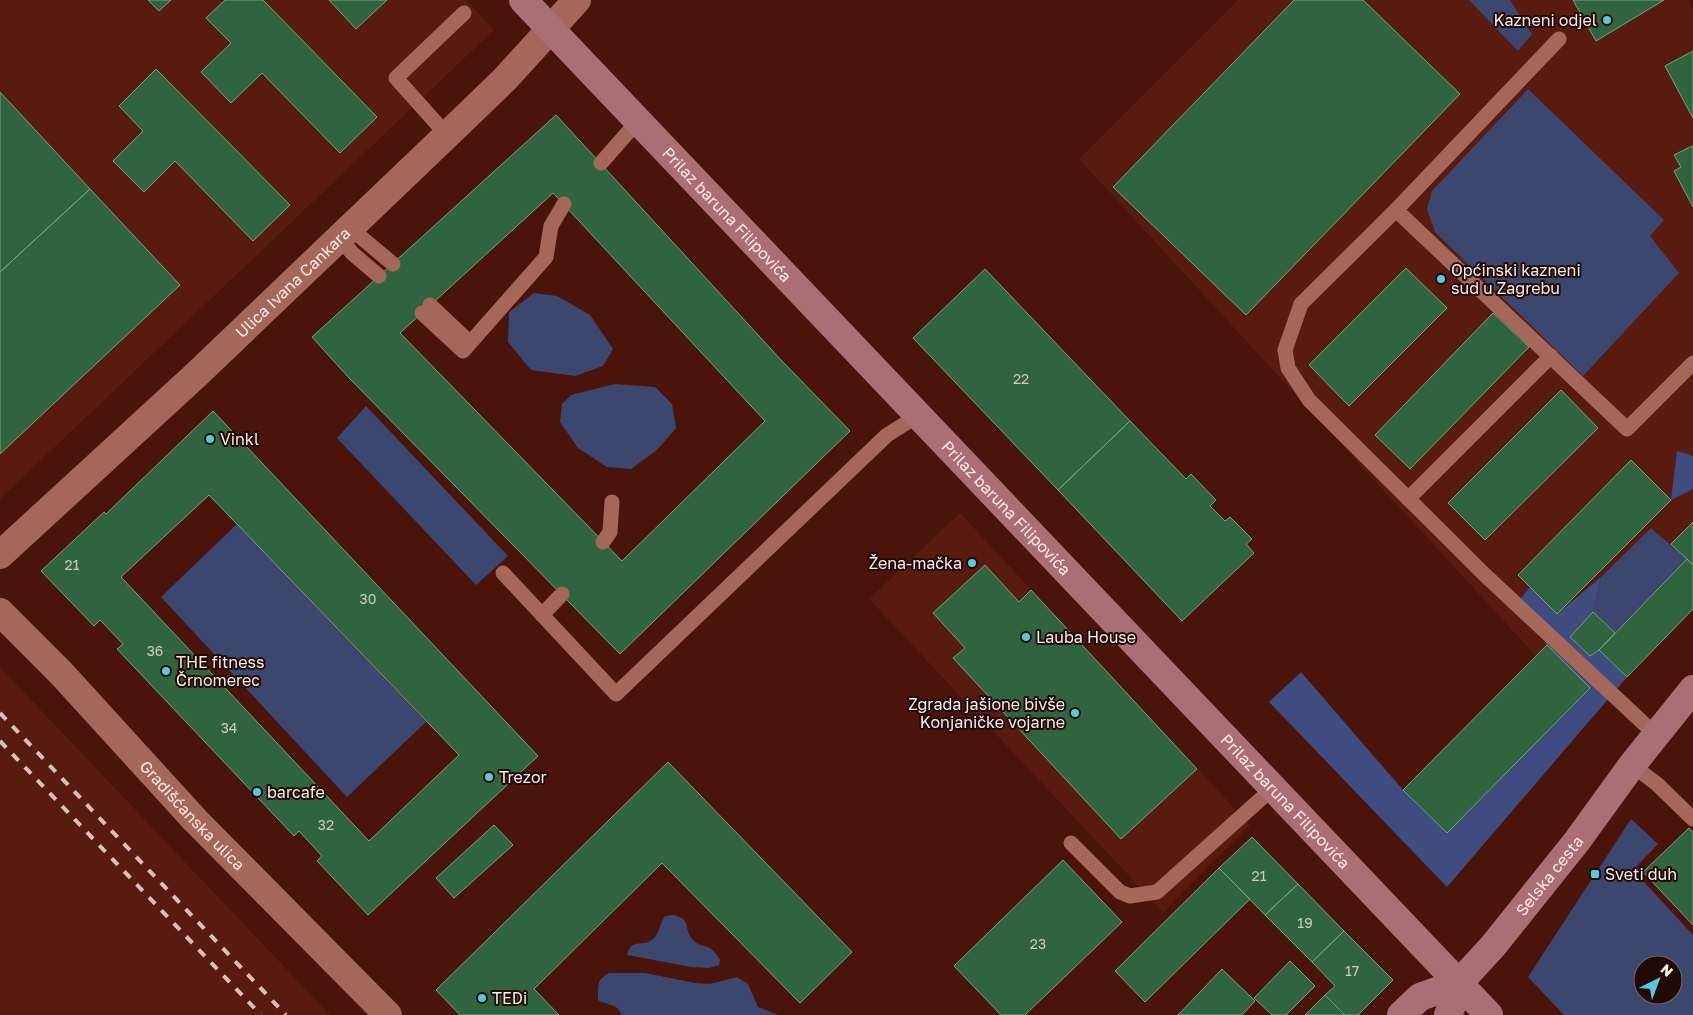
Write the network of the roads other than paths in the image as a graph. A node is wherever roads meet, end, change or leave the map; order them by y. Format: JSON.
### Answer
{"nodes":[{"id":1,"x":523,"y":0,"type":"edge"},
{"id":2,"x":577,"y":0,"type":"edge"},
{"id":3,"x":464,"y":13,"type":"dead end"},
{"id":4,"x":551,"y":29,"type":"junction"},
{"id":5,"x":1559,"y":38,"type":"dead end"},
{"id":6,"x":638,"y":121,"type":"junction"},
{"id":7,"x":448,"y":135,"type":"junction"},
{"id":8,"x":601,"y":163,"type":"dead end"},
{"id":9,"x":564,"y":204,"type":"dead end"},
{"id":10,"x":1396,"y":210,"type":"junction"},
{"id":11,"x":345,"y":233,"type":"junction"},
{"id":12,"x":393,"y":264,"type":"dead end"},
{"id":13,"x":379,"y":276,"type":"dead end"},
{"id":14,"x":466,"y":339,"type":"dead end"},
{"id":15,"x":1552,"y":356,"type":"junction"},
{"id":16,"x":1693,"y":363,"type":"edge"},
{"id":17,"x":919,"y":415,"type":"junction"},
{"id":18,"x":1408,"y":499,"type":"junction"},
{"id":19,"x":612,"y":502,"type":"dead end"},
{"id":20,"x":603,"y":542,"type":"dead end"},
{"id":21,"x":0,"y":555,"type":"edge"},
{"id":22,"x":503,"y":573,"type":"dead end"},
{"id":23,"x":562,"y":594,"type":"dead end"},
{"id":24,"x":0,"y":612,"type":"edge"},
{"id":25,"x":542,"y":615,"type":"junction"},
{"id":26,"x":1693,"y":689,"type":"edge"},
{"id":27,"x":1656,"y":735,"type":"junction"},
{"id":28,"x":1632,"y":765,"type":"junction"},
{"id":29,"x":1273,"y":788,"type":"junction"},
{"id":30,"x":1693,"y":819,"type":"edge"},
{"id":31,"x":1071,"y":842,"type":"dead end"},
{"id":32,"x":1459,"y":983,"type":"junction"},
{"id":33,"x":388,"y":1015,"type":"edge"},
{"id":34,"x":1400,"y":1015,"type":"edge"},
{"id":35,"x":1448,"y":1015,"type":"edge"},
{"id":36,"x":1489,"y":1015,"type":"edge"}],
"edges":[{"from":1,"to":4,"type":"main road","name":"Prilaz baruna Filipovića"},
{"from":2,"to":4,"type":"street","name":"Ulica Ivana Cankara"},
{"from":3,"to":7,"type":"lane"},
{"from":4,"to":6,"type":"main road","name":"Prilaz baruna Filipovića"},
{"from":4,"to":7,"type":"street","name":"Ulica Ivana Cankara"},
{"from":5,"to":10,"type":"lane"},
{"from":6,"to":8,"type":"lane"},
{"from":6,"to":17,"type":"main road","name":"Prilaz baruna Filipovića"},
{"from":7,"to":11,"type":"street","name":"Ulica Ivana Cankara"},
{"from":9,"to":14,"type":"lane"},
{"from":10,"to":15,"type":"lane"},
{"from":10,"to":18,"type":"lane"},
{"from":11,"to":12,"type":"lane"},
{"from":11,"to":13,"type":"lane"},
{"from":11,"to":21,"type":"street","name":"Ulica Ivana Cankara"},
{"from":15,"to":16,"type":"lane"},
{"from":15,"to":18,"type":"lane"},
{"from":17,"to":25,"type":"lane"},
{"from":17,"to":29,"type":"main road","name":"Prilaz baruna Filipovića"},
{"from":18,"to":27,"type":"lane"},
{"from":19,"to":20,"type":"lane"},
{"from":22,"to":25,"type":"lane"},
{"from":23,"to":25,"type":"lane"},
{"from":24,"to":33,"type":"street","name":"Gradišćanska ulica"},
{"from":26,"to":27,"type":"main road","name":"Selska cesta"},
{"from":27,"to":28,"type":"main road","name":"Selska cesta"},
{"from":28,"to":30,"type":"lane"},
{"from":28,"to":32,"type":"main road","name":"Selska cesta"},
{"from":29,"to":31,"type":"lane"},
{"from":29,"to":32,"type":"main road","name":"Prilaz baruna Filipovića"},
{"from":32,"to":34,"type":"main road","name":"Selska cesta"},
{"from":32,"to":35,"type":"main road","name":"Selska cesta"},
{"from":32,"to":36,"type":"main road","name":"Prilaz baruna Filipovića"}]}
